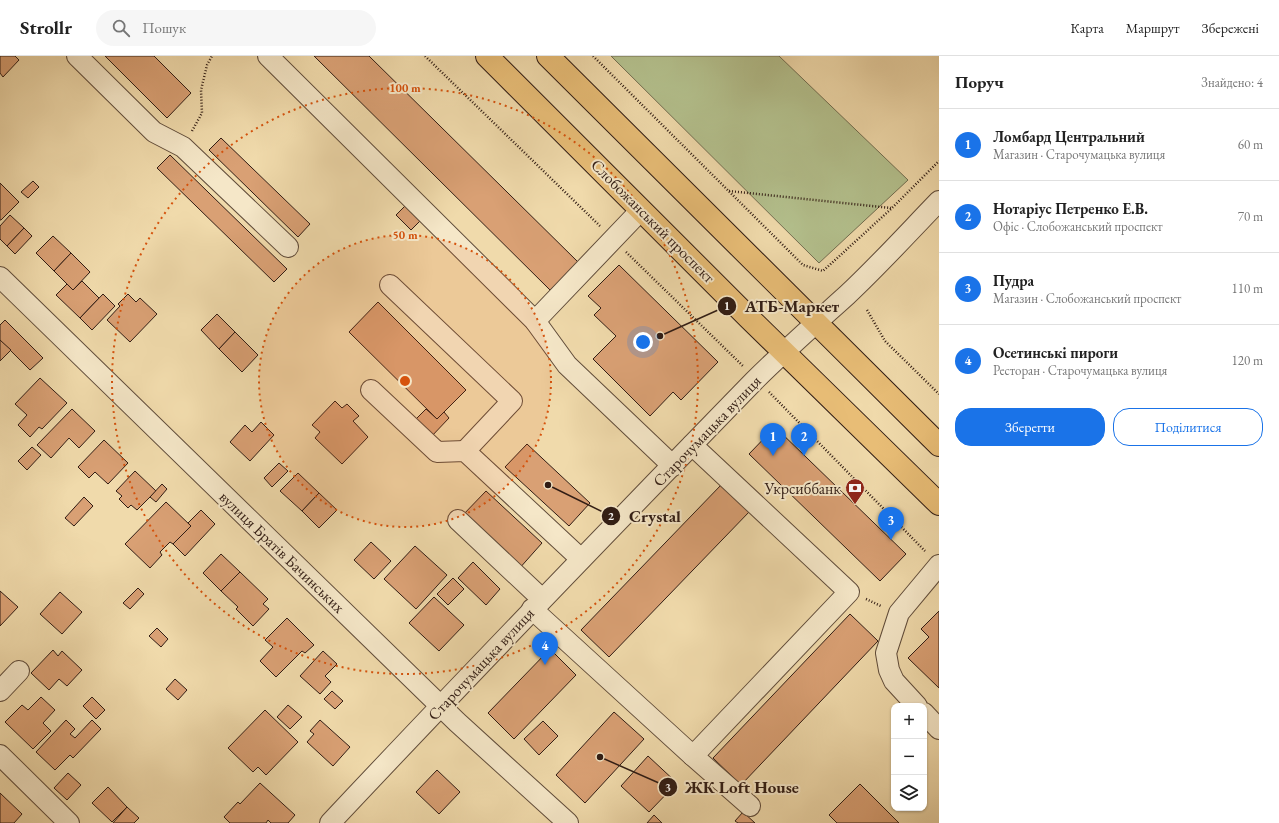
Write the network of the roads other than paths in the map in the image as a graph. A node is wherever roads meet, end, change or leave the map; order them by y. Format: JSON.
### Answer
{"nodes":[{"id":1,"x":77,"y":56,"type":"edge"},
{"id":2,"x":268,"y":56,"type":"edge"},
{"id":3,"x":487,"y":56,"type":"edge"},
{"id":4,"x":548,"y":56,"type":"edge"},
{"id":5,"x":939,"y":201,"type":"edge"},
{"id":6,"x":641,"y":210,"type":"junction"},
{"id":7,"x":288,"y":247,"type":"dead end"},
{"id":8,"x":0,"y":277,"type":"edge"},
{"id":9,"x":390,"y":285,"type":"dead end"},
{"id":10,"x":535,"y":321,"type":"junction"},
{"id":11,"x":815,"y":322,"type":"junction"},
{"id":12,"x":784,"y":352,"type":"junction"},
{"id":13,"x":371,"y":390,"type":"dead end"},
{"id":14,"x":692,"y":445,"type":"junction"},
{"id":15,"x":939,"y":446,"type":"edge"},
{"id":16,"x":465,"y":451,"type":"junction"},
{"id":17,"x":673,"y":466,"type":"junction"},
{"id":18,"x":939,"y":504,"type":"edge"},
{"id":19,"x":458,"y":520,"type":"dead end"},
{"id":20,"x":581,"y":559,"type":"junction"},
{"id":21,"x":939,"y":565,"type":"edge"},
{"id":22,"x":537,"y":604,"type":"junction"},
{"id":23,"x":19,"y":671,"type":"dead end"},
{"id":24,"x":0,"y":691,"type":"edge"},
{"id":25,"x":914,"y":703,"type":"edge"},
{"id":26,"x":440,"y":706,"type":"junction"},
{"id":27,"x":927,"y":716,"type":"edge"},
{"id":28,"x":939,"y":729,"type":"edge"},
{"id":29,"x":0,"y":755,"type":"edge"},
{"id":30,"x":693,"y":756,"type":"junction"},
{"id":31,"x":750,"y":806,"type":"dead end"},
{"id":32,"x":69,"y":823,"type":"edge"},
{"id":33,"x":330,"y":823,"type":"edge"},
{"id":34,"x":568,"y":823,"type":"edge"}],
"edges":[{"from":1,"to":7,"type":"street"},
{"from":2,"to":10,"type":"street"},
{"from":3,"to":6,"type":"main road","name":"Слобожанський проспект"},
{"from":4,"to":11,"type":"main road"},
{"from":5,"to":11,"type":"street","name":"Старочумацька вулиця"},
{"from":6,"to":10,"type":"street"},
{"from":6,"to":12,"type":"main road","name":"Слобожанський проспект"},
{"from":8,"to":26,"type":"street","name":"вулиця Братів Бачинських"},
{"from":9,"to":16,"type":"street"},
{"from":10,"to":17,"type":"street"},
{"from":11,"to":12,"type":"street","name":"Старочумацька вулиця"},
{"from":11,"to":15,"type":"main road"},
{"from":12,"to":14,"type":"street","name":"Старочумацька вулиця"},
{"from":12,"to":18,"type":"main road","name":"Слобожанський проспект"},
{"from":13,"to":16,"type":"street"},
{"from":14,"to":17,"type":"street","name":"Старочумацька вулиця"},
{"from":14,"to":30,"type":"street"},
{"from":16,"to":20,"type":"street"},
{"from":17,"to":20,"type":"street","name":"Старочумацька вулиця"},
{"from":19,"to":22,"type":"street"},
{"from":20,"to":22,"type":"street","name":"Старочумацька вулиця"},
{"from":21,"to":25,"type":"street"},
{"from":22,"to":26,"type":"street","name":"Старочумацька вулиця"},
{"from":22,"to":30,"type":"street"},
{"from":23,"to":24,"type":"street"},
{"from":26,"to":33,"type":"street","name":"Старочумацька вулиця"},
{"from":26,"to":34,"type":"street","name":"вулиця Братів Бачинських"},
{"from":27,"to":28,"type":"street"},
{"from":29,"to":32,"type":"street"},
{"from":30,"to":31,"type":"street"}]}
